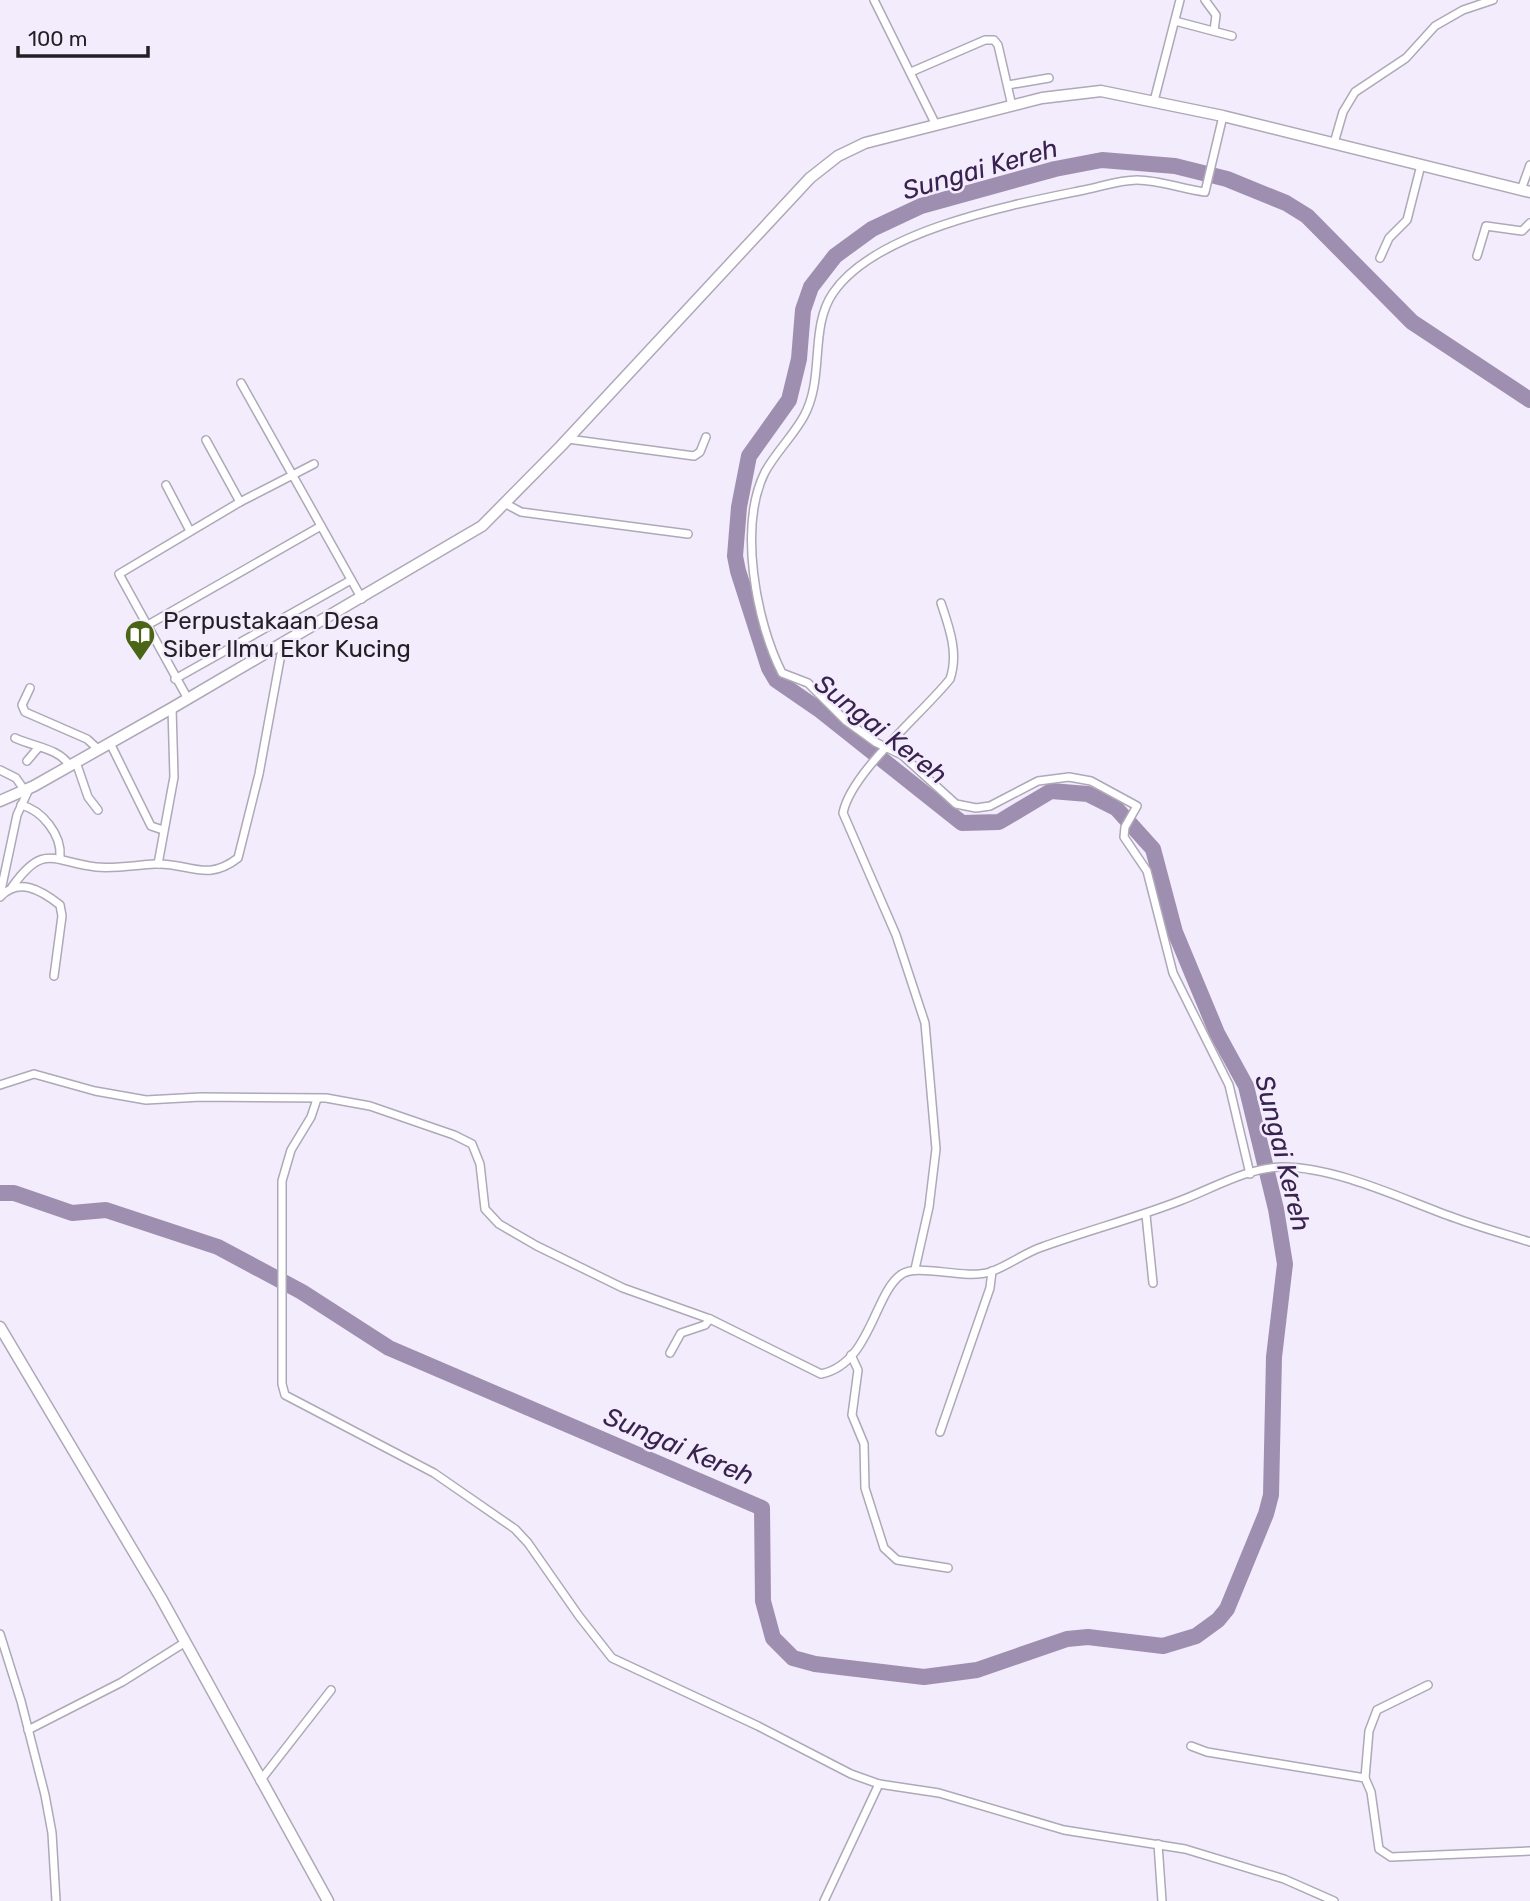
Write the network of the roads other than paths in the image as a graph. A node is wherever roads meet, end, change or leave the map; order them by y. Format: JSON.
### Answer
{"nodes":[{"id":1,"x":874,"y":0,"type":"edge"},
{"id":2,"x":1180,"y":0,"type":"edge"},
{"id":3,"x":1205,"y":0,"type":"edge"},
{"id":4,"x":1493,"y":0,"type":"edge"},
{"id":5,"x":1175,"y":21,"type":"junction"},
{"id":6,"x":1214,"y":32,"type":"junction"},
{"id":7,"x":1232,"y":36,"type":"dead end"},
{"id":8,"x":911,"y":72,"type":"junction"},
{"id":9,"x":1049,"y":78,"type":"dead end"},
{"id":10,"x":1008,"y":85,"type":"junction"},
{"id":11,"x":1154,"y":101,"type":"junction"},
{"id":12,"x":1012,"y":106,"type":"junction"},
{"id":13,"x":1223,"y":116,"type":"junction"},
{"id":14,"x":936,"y":125,"type":"junction"},
{"id":15,"x":1334,"y":143,"type":"junction"},
{"id":16,"x":1421,"y":165,"type":"junction"},
{"id":17,"x":1530,"y":165,"type":"edge"},
{"id":18,"x":1525,"y":191,"type":"edge"},
{"id":19,"x":1530,"y":223,"type":"edge"},
{"id":20,"x":1477,"y":256,"type":"dead end"},
{"id":21,"x":1380,"y":258,"type":"dead end"},
{"id":22,"x":241,"y":383,"type":"dead end"},
{"id":23,"x":706,"y":437,"type":"dead end"},
{"id":24,"x":568,"y":439,"type":"junction"},
{"id":25,"x":206,"y":440,"type":"dead end"},
{"id":26,"x":314,"y":464,"type":"dead end"},
{"id":27,"x":293,"y":474,"type":"junction"},
{"id":28,"x":166,"y":485,"type":"dead end"},
{"id":29,"x":240,"y":502,"type":"junction"},
{"id":30,"x":506,"y":504,"type":"junction"},
{"id":31,"x":321,"y":526,"type":"junction"},
{"id":32,"x":190,"y":531,"type":"junction"},
{"id":33,"x":688,"y":534,"type":"dead end"},
{"id":34,"x":351,"y":580,"type":"junction"},
{"id":35,"x":362,"y":599,"type":"junction"},
{"id":36,"x":941,"y":603,"type":"dead end"},
{"id":37,"x":146,"y":626,"type":"junction"},
{"id":38,"x":284,"y":643,"type":"junction"},
{"id":39,"x":175,"y":679,"type":"junction"},
{"id":40,"x":30,"y":688,"type":"dead end"},
{"id":41,"x":188,"y":699,"type":"junction"},
{"id":42,"x":172,"y":708,"type":"junction"},
{"id":43,"x":15,"y":738,"type":"dead end"},
{"id":44,"x":110,"y":743,"type":"junction"},
{"id":45,"x":38,"y":748,"type":"junction"},
{"id":46,"x":98,"y":749,"type":"junction"},
{"id":47,"x":884,"y":750,"type":"junction"},
{"id":48,"x":27,"y":761,"type":"dead end"},
{"id":49,"x":73,"y":764,"type":"junction"},
{"id":50,"x":0,"y":770,"type":"edge"},
{"id":51,"x":27,"y":790,"type":"junction"},
{"id":52,"x":0,"y":801,"type":"edge"},
{"id":53,"x":21,"y":805,"type":"junction"},
{"id":54,"x":98,"y":810,"type":"dead end"},
{"id":55,"x":163,"y":830,"type":"junction"},
{"id":56,"x":60,"y":857,"type":"junction"},
{"id":57,"x":158,"y":864,"type":"junction"},
{"id":58,"x":12,"y":887,"type":"junction"},
{"id":59,"x":0,"y":896,"type":"edge"},
{"id":60,"x":54,"y":976,"type":"dead end"},
{"id":61,"x":0,"y":1085,"type":"edge"},
{"id":62,"x":317,"y":1099,"type":"junction"},
{"id":63,"x":1250,"y":1174,"type":"junction"},
{"id":64,"x":1146,"y":1214,"type":"junction"},
{"id":65,"x":1530,"y":1242,"type":"edge"},
{"id":66,"x":915,"y":1269,"type":"junction"},
{"id":67,"x":992,"y":1271,"type":"junction"},
{"id":68,"x":1153,"y":1283,"type":"dead end"},
{"id":69,"x":710,"y":1319,"type":"junction"},
{"id":70,"x":0,"y":1327,"type":"edge"},
{"id":71,"x":670,"y":1353,"type":"dead end"},
{"id":72,"x":851,"y":1355,"type":"junction"},
{"id":73,"x":940,"y":1432,"type":"dead end"},
{"id":74,"x":948,"y":1568,"type":"dead end"},
{"id":75,"x":0,"y":1634,"type":"edge"},
{"id":76,"x":184,"y":1643,"type":"junction"},
{"id":77,"x":1428,"y":1685,"type":"dead end"},
{"id":78,"x":331,"y":1689,"type":"dead end"},
{"id":79,"x":28,"y":1730,"type":"junction"},
{"id":80,"x":1191,"y":1746,"type":"dead end"},
{"id":81,"x":1365,"y":1778,"type":"junction"},
{"id":82,"x":260,"y":1782,"type":"junction"},
{"id":83,"x":879,"y":1784,"type":"junction"},
{"id":84,"x":1158,"y":1844,"type":"junction"},
{"id":85,"x":1530,"y":1851,"type":"edge"},
{"id":86,"x":56,"y":1901,"type":"edge"},
{"id":87,"x":328,"y":1901,"type":"edge"},
{"id":88,"x":824,"y":1901,"type":"edge"},
{"id":89,"x":1162,"y":1901,"type":"edge"},
{"id":90,"x":1334,"y":1901,"type":"edge"}],
"edges":[{"from":1,"to":8,"type":"street"},
{"from":2,"to":5,"type":"street"},
{"from":3,"to":6,"type":"street"},
{"from":4,"to":15,"type":"street"},
{"from":5,"to":6,"type":"street"},
{"from":5,"to":11,"type":"street"},
{"from":6,"to":7,"type":"street"},
{"from":8,"to":10,"type":"street"},
{"from":8,"to":14,"type":"street"},
{"from":9,"to":10,"type":"street"},
{"from":10,"to":12,"type":"street"},
{"from":11,"to":12,"type":"street"},
{"from":11,"to":13,"type":"street"},
{"from":12,"to":14,"type":"street"},
{"from":13,"to":15,"type":"street"},
{"from":13,"to":47,"type":"street"},
{"from":14,"to":24,"type":"street"},
{"from":15,"to":16,"type":"street"},
{"from":16,"to":18,"type":"street"},
{"from":16,"to":21,"type":"street"},
{"from":17,"to":18,"type":"street"},
{"from":19,"to":20,"type":"street"},
{"from":22,"to":27,"type":"street"},
{"from":23,"to":24,"type":"street"},
{"from":24,"to":30,"type":"street"},
{"from":25,"to":29,"type":"street"},
{"from":26,"to":27,"type":"street"},
{"from":27,"to":29,"type":"street"},
{"from":27,"to":31,"type":"street"},
{"from":28,"to":32,"type":"street"},
{"from":29,"to":32,"type":"street"},
{"from":30,"to":33,"type":"street"},
{"from":30,"to":35,"type":"street"},
{"from":31,"to":34,"type":"street"},
{"from":31,"to":37,"type":"street"},
{"from":32,"to":37,"type":"street"},
{"from":34,"to":35,"type":"street"},
{"from":34,"to":39,"type":"street"},
{"from":35,"to":38,"type":"street"},
{"from":36,"to":47,"type":"street"},
{"from":37,"to":39,"type":"street"},
{"from":38,"to":41,"type":"street"},
{"from":38,"to":57,"type":"street"},
{"from":39,"to":41,"type":"street"},
{"from":40,"to":46,"type":"street"},
{"from":41,"to":42,"type":"street"},
{"from":42,"to":44,"type":"street"},
{"from":42,"to":55,"type":"street"},
{"from":43,"to":45,"type":"street"},
{"from":44,"to":46,"type":"street"},
{"from":44,"to":55,"type":"street"},
{"from":45,"to":48,"type":"street"},
{"from":45,"to":49,"type":"street"},
{"from":46,"to":49,"type":"street"},
{"from":47,"to":63,"type":"street"},
{"from":47,"to":66,"type":"street"},
{"from":49,"to":51,"type":"street"},
{"from":49,"to":54,"type":"street"},
{"from":50,"to":51,"type":"street"},
{"from":51,"to":52,"type":"street"},
{"from":51,"to":53,"type":"street"},
{"from":53,"to":56,"type":"street"},
{"from":53,"to":59,"type":"street"},
{"from":55,"to":57,"type":"street"},
{"from":56,"to":57,"type":"street"},
{"from":56,"to":58,"type":"street"},
{"from":58,"to":59,"type":"street"},
{"from":58,"to":60,"type":"street"},
{"from":61,"to":62,"type":"street"},
{"from":62,"to":69,"type":"street"},
{"from":62,"to":83,"type":"street"},
{"from":63,"to":64,"type":"street"},
{"from":63,"to":65,"type":"street"},
{"from":64,"to":67,"type":"street"},
{"from":64,"to":68,"type":"street"},
{"from":66,"to":67,"type":"street"},
{"from":66,"to":72,"type":"street"},
{"from":67,"to":73,"type":"street"},
{"from":69,"to":71,"type":"street"},
{"from":69,"to":72,"type":"street"},
{"from":70,"to":76,"type":"street"},
{"from":72,"to":74,"type":"street"},
{"from":75,"to":79,"type":"street"},
{"from":76,"to":79,"type":"street"},
{"from":76,"to":82,"type":"street"},
{"from":77,"to":81,"type":"street"},
{"from":78,"to":82,"type":"street"},
{"from":79,"to":86,"type":"street"},
{"from":80,"to":81,"type":"street"},
{"from":81,"to":85,"type":"street"},
{"from":82,"to":87,"type":"street"},
{"from":83,"to":84,"type":"street"},
{"from":83,"to":88,"type":"street"},
{"from":84,"to":89,"type":"street"},
{"from":84,"to":90,"type":"street"}]}
